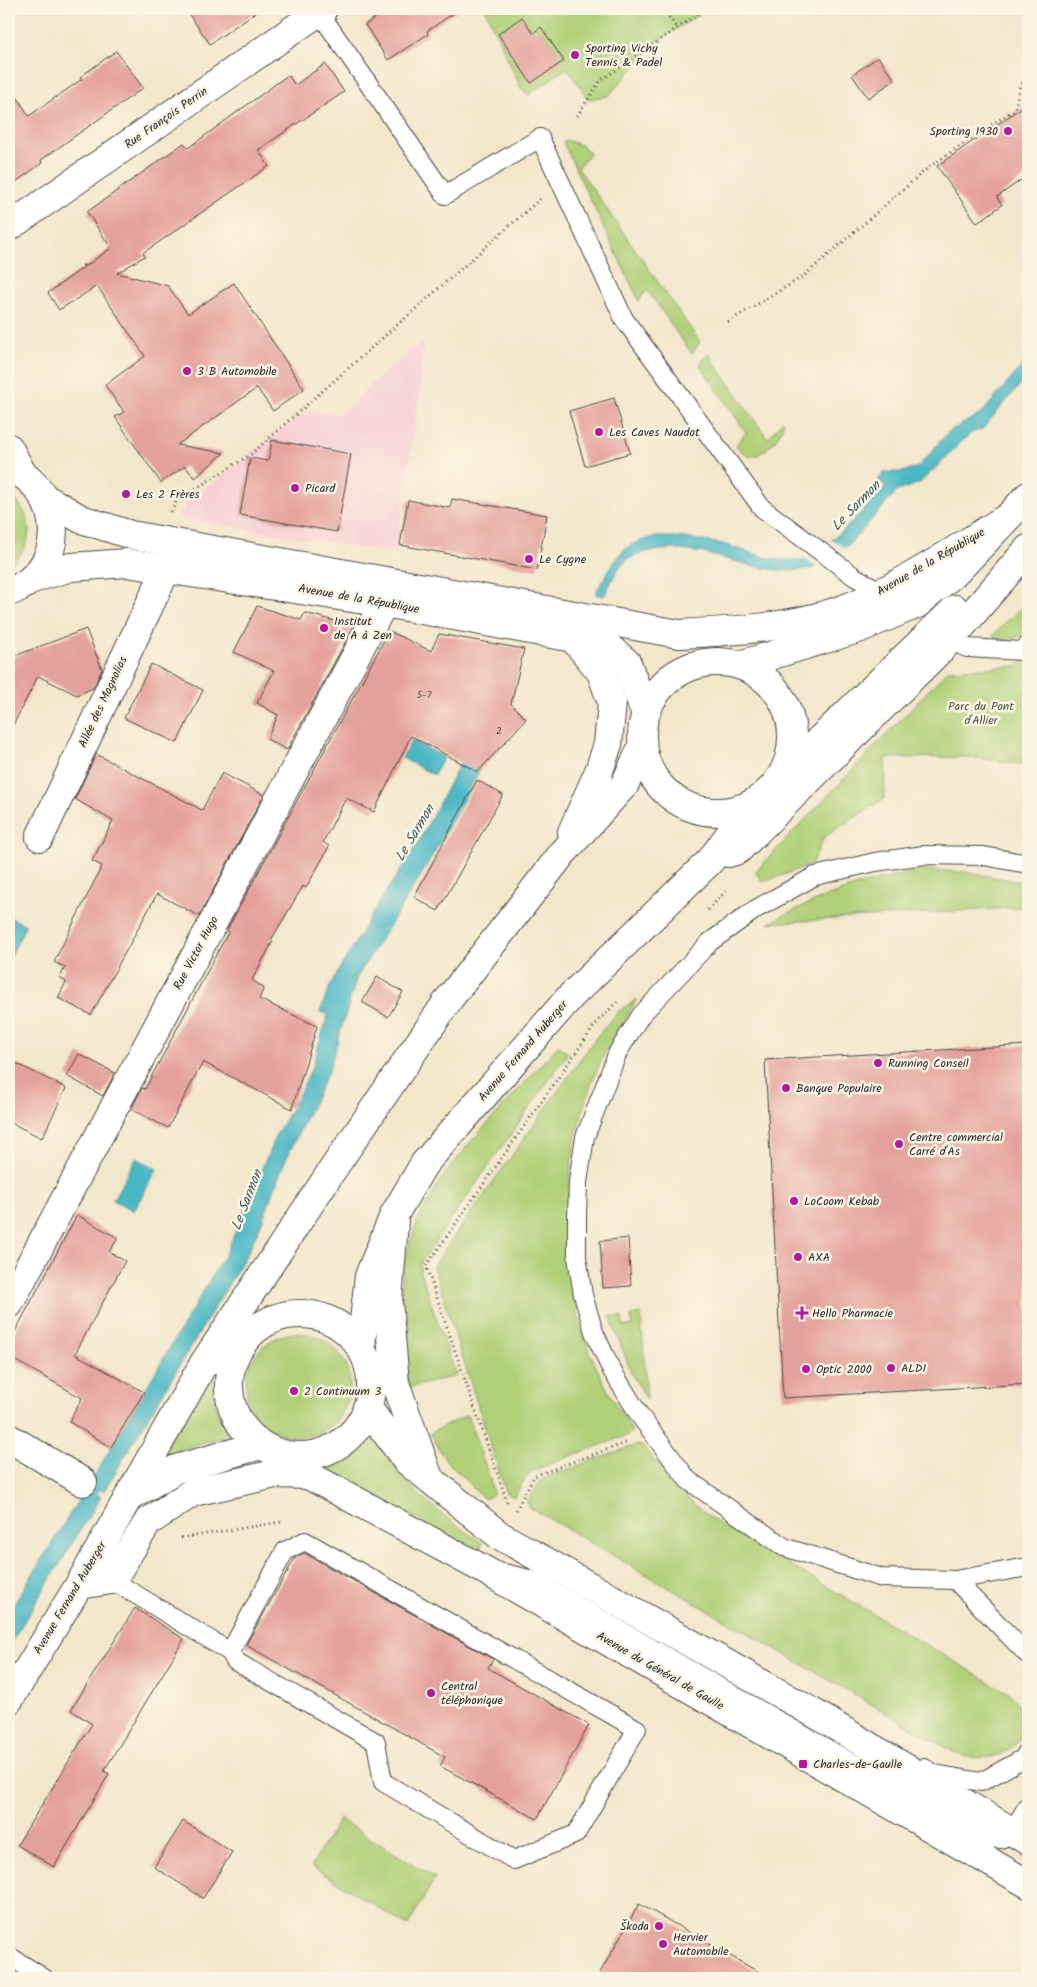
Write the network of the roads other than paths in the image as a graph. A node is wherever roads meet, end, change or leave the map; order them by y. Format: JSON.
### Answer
{"nodes":[{"id":1,"x":321,"y":10,"type":"edge"},
{"id":2,"x":9,"y":227,"type":"edge"},
{"id":3,"x":9,"y":448,"type":"edge"},
{"id":4,"x":15,"y":470,"type":"edge"},
{"id":5,"x":1028,"y":496,"type":"edge"},
{"id":6,"x":46,"y":498,"type":"junction"},
{"id":7,"x":1005,"y":519,"type":"junction"},
{"id":8,"x":1028,"y":538,"type":"edge"},
{"id":9,"x":1028,"y":549,"type":"edge"},
{"id":10,"x":167,"y":568,"type":"junction"},
{"id":11,"x":32,"y":579,"type":"junction"},
{"id":12,"x":9,"y":592,"type":"edge"},
{"id":13,"x":882,"y":592,"type":"junction"},
{"id":14,"x":384,"y":603,"type":"junction"},
{"id":15,"x":679,"y":634,"type":"junction"},
{"id":16,"x":572,"y":638,"type":"junction"},
{"id":17,"x":950,"y":640,"type":"junction"},
{"id":18,"x":1028,"y":645,"type":"edge"},
{"id":19,"x":729,"y":663,"type":"junction"},
{"id":20,"x":645,"y":712,"type":"junction"},
{"id":21,"x":642,"y":747,"type":"junction"},
{"id":22,"x":780,"y":778,"type":"junction"},
{"id":23,"x":759,"y":799,"type":"junction"},
{"id":24,"x":40,"y":837,"type":"dead end"},
{"id":25,"x":562,"y":854,"type":"junction"},
{"id":26,"x":711,"y":860,"type":"junction"},
{"id":27,"x":1028,"y":864,"type":"edge"},
{"id":28,"x":337,"y":1163,"type":"junction"},
{"id":29,"x":394,"y":1215,"type":"junction"},
{"id":30,"x":9,"y":1304,"type":"edge"},
{"id":31,"x":253,"y":1330,"type":"junction"},
{"id":32,"x":361,"y":1347,"type":"junction"},
{"id":33,"x":236,"y":1351,"type":"junction"},
{"id":34,"x":204,"y":1364,"type":"junction"},
{"id":35,"x":367,"y":1408,"type":"junction"},
{"id":36,"x":9,"y":1438,"type":"edge"},
{"id":37,"x":261,"y":1445,"type":"junction"},
{"id":38,"x":302,"y":1465,"type":"junction"},
{"id":39,"x":83,"y":1482,"type":"dead end"},
{"id":40,"x":431,"y":1482,"type":"junction"},
{"id":41,"x":129,"y":1496,"type":"junction"},
{"id":42,"x":1028,"y":1567,"type":"edge"},
{"id":43,"x":481,"y":1568,"type":"junction"},
{"id":44,"x":112,"y":1580,"type":"junction"},
{"id":45,"x":955,"y":1580,"type":"junction"},
{"id":46,"x":78,"y":1585,"type":"junction"},
{"id":47,"x":230,"y":1652,"type":"junction"},
{"id":48,"x":1028,"y":1656,"type":"edge"},
{"id":49,"x":9,"y":1700,"type":"edge"},
{"id":50,"x":812,"y":1712,"type":"junction"},
{"id":51,"x":1028,"y":1750,"type":"edge"},
{"id":52,"x":1028,"y":1805,"type":"edge"},
{"id":53,"x":1020,"y":1837,"type":"edge"},
{"id":54,"x":1028,"y":1884,"type":"edge"},
{"id":55,"x":9,"y":1956,"type":"edge"},
{"id":56,"x":44,"y":1978,"type":"edge"}],
"edges":[{"from":1,"to":2,"type":"main road","name":"Rue François Perrin"},
{"from":1,"to":13,"type":"lane"},
{"from":3,"to":4,"type":"main road"},
{"from":4,"to":6,"type":"main road"},
{"from":5,"to":7,"type":"main road","name":"Avenue de la République"},
{"from":6,"to":11,"type":"main road"},
{"from":6,"to":15,"type":"main road","name":"Avenue de la République"},
{"from":7,"to":13,"type":"main road","name":"Avenue de la République"},
{"from":7,"to":19,"type":"main road","name":"Avenue de la République"},
{"from":8,"to":22,"type":"main road"},
{"from":9,"to":17,"type":"main road"},
{"from":10,"to":11,"type":"main road","name":"Avenue de la République"},
{"from":10,"to":14,"type":"main road","name":"Avenue de la République"},
{"from":10,"to":24,"type":"main road","name":"Allée des Magnolias"},
{"from":11,"to":12,"type":"main road"},
{"from":13,"to":15,"type":"main road","name":"Avenue de la République"},
{"from":14,"to":16,"type":"main road","name":"Avenue de la République"},
{"from":14,"to":30,"type":"main road","name":"Rue Victor Hugo"},
{"from":15,"to":19,"type":"main road","name":"Avenue de la République"},
{"from":16,"to":20,"type":"main road","name":"Avenue de la République"},
{"from":16,"to":25,"type":"main road"},
{"from":17,"to":18,"type":"lane"},
{"from":17,"to":26,"type":"main road"},
{"from":19,"to":20,"type":"main road"},
{"from":19,"to":22,"type":"main road"},
{"from":20,"to":21,"type":"main road"},
{"from":21,"to":23,"type":"main road"},
{"from":21,"to":25,"type":"main road","name":"Avenue Fernand Auberger"},
{"from":22,"to":23,"type":"main road"},
{"from":23,"to":26,"type":"main road","name":"Avenue Fernand Auberger"},
{"from":25,"to":28,"type":"main road","name":"Avenue Fernand Auberger"},
{"from":26,"to":29,"type":"main road","name":"Avenue Fernand Auberger"},
{"from":27,"to":45,"type":"lane"},
{"from":28,"to":31,"type":"main road","name":"Avenue Fernand Auberger"},
{"from":28,"to":34,"type":"main road","name":"Avenue Fernand Auberger"},
{"from":29,"to":32,"type":"main road","name":"Avenue Fernand Auberger"},
{"from":29,"to":40,"type":"main road"},
{"from":31,"to":32,"type":"main road"},
{"from":31,"to":33,"type":"main road"},
{"from":32,"to":35,"type":"main road"},
{"from":33,"to":34,"type":"main road"},
{"from":33,"to":37,"type":"main road"},
{"from":34,"to":41,"type":"main road","name":"Avenue Fernand Auberger"},
{"from":35,"to":38,"type":"main road"},
{"from":35,"to":40,"type":"main road"},
{"from":36,"to":39,"type":"main road"},
{"from":37,"to":38,"type":"main road"},
{"from":37,"to":41,"type":"main road"},
{"from":38,"to":43,"type":"main road","name":"Avenue du Général de Gaulle"},
{"from":38,"to":44,"type":"main road"},
{"from":40,"to":50,"type":"main road"},
{"from":41,"to":46,"type":"main road","name":"Avenue Fernand Auberger"},
{"from":42,"to":45,"type":"lane"},
{"from":43,"to":53,"type":"lane"},
{"from":43,"to":54,"type":"main road","name":"Avenue du Général de Gaulle"},
{"from":44,"to":46,"type":"main road"},
{"from":44,"to":47,"type":"lane"},
{"from":45,"to":48,"type":"lane"},
{"from":46,"to":49,"type":"main road","name":"Avenue Fernand Auberger"},
{"from":47,"to":47,"type":"lane"},
{"from":50,"to":51,"type":"lane"},
{"from":50,"to":53,"type":"main road"},
{"from":52,"to":53,"type":"lane"},
{"from":55,"to":56,"type":"lane"}]}
